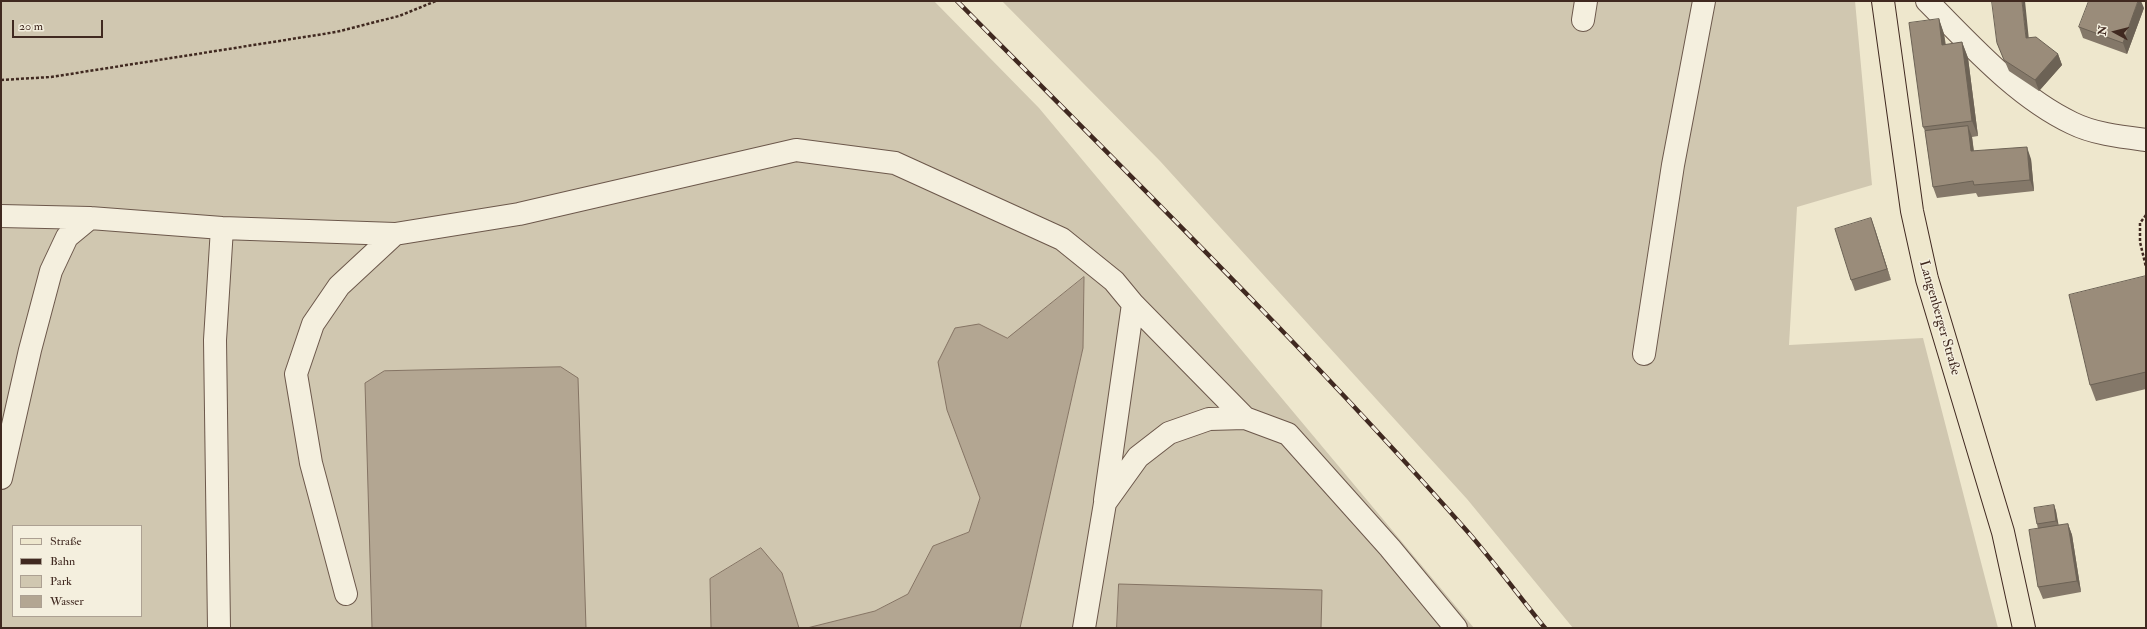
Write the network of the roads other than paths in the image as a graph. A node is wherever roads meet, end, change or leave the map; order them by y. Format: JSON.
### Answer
{"nodes":[{"id":1,"x":1704,"y":1,"type":"edge"},
{"id":2,"x":1883,"y":1,"type":"edge"},
{"id":3,"x":1927,"y":1,"type":"edge"},
{"id":4,"x":2146,"y":140,"type":"edge"},
{"id":5,"x":1,"y":216,"type":"edge"},
{"id":6,"x":90,"y":218,"type":"junction"},
{"id":7,"x":222,"y":228,"type":"junction"},
{"id":8,"x":395,"y":234,"type":"junction"},
{"id":9,"x":1133,"y":304,"type":"junction"},
{"id":10,"x":1644,"y":354,"type":"dead end"},
{"id":11,"x":1245,"y":418,"type":"junction"},
{"id":12,"x":1,"y":478,"type":"edge"},
{"id":13,"x":1105,"y":503,"type":"junction"},
{"id":14,"x":346,"y":594,"type":"dead end"},
{"id":15,"x":219,"y":628,"type":"edge"},
{"id":16,"x":1084,"y":628,"type":"edge"},
{"id":17,"x":1456,"y":628,"type":"edge"},
{"id":18,"x":2024,"y":628,"type":"edge"}],
"edges":[{"from":1,"to":10,"type":"street"},
{"from":2,"to":18,"type":"main road","name":"Langenberger Straße"},
{"from":3,"to":4,"type":"street"},
{"from":5,"to":6,"type":"street"},
{"from":6,"to":7,"type":"street"},
{"from":6,"to":12,"type":"street"},
{"from":7,"to":8,"type":"street"},
{"from":7,"to":15,"type":"street"},
{"from":8,"to":9,"type":"street"},
{"from":8,"to":14,"type":"street"},
{"from":9,"to":11,"type":"street"},
{"from":9,"to":13,"type":"street"},
{"from":11,"to":13,"type":"street"},
{"from":11,"to":17,"type":"street"},
{"from":13,"to":16,"type":"street"}]}
